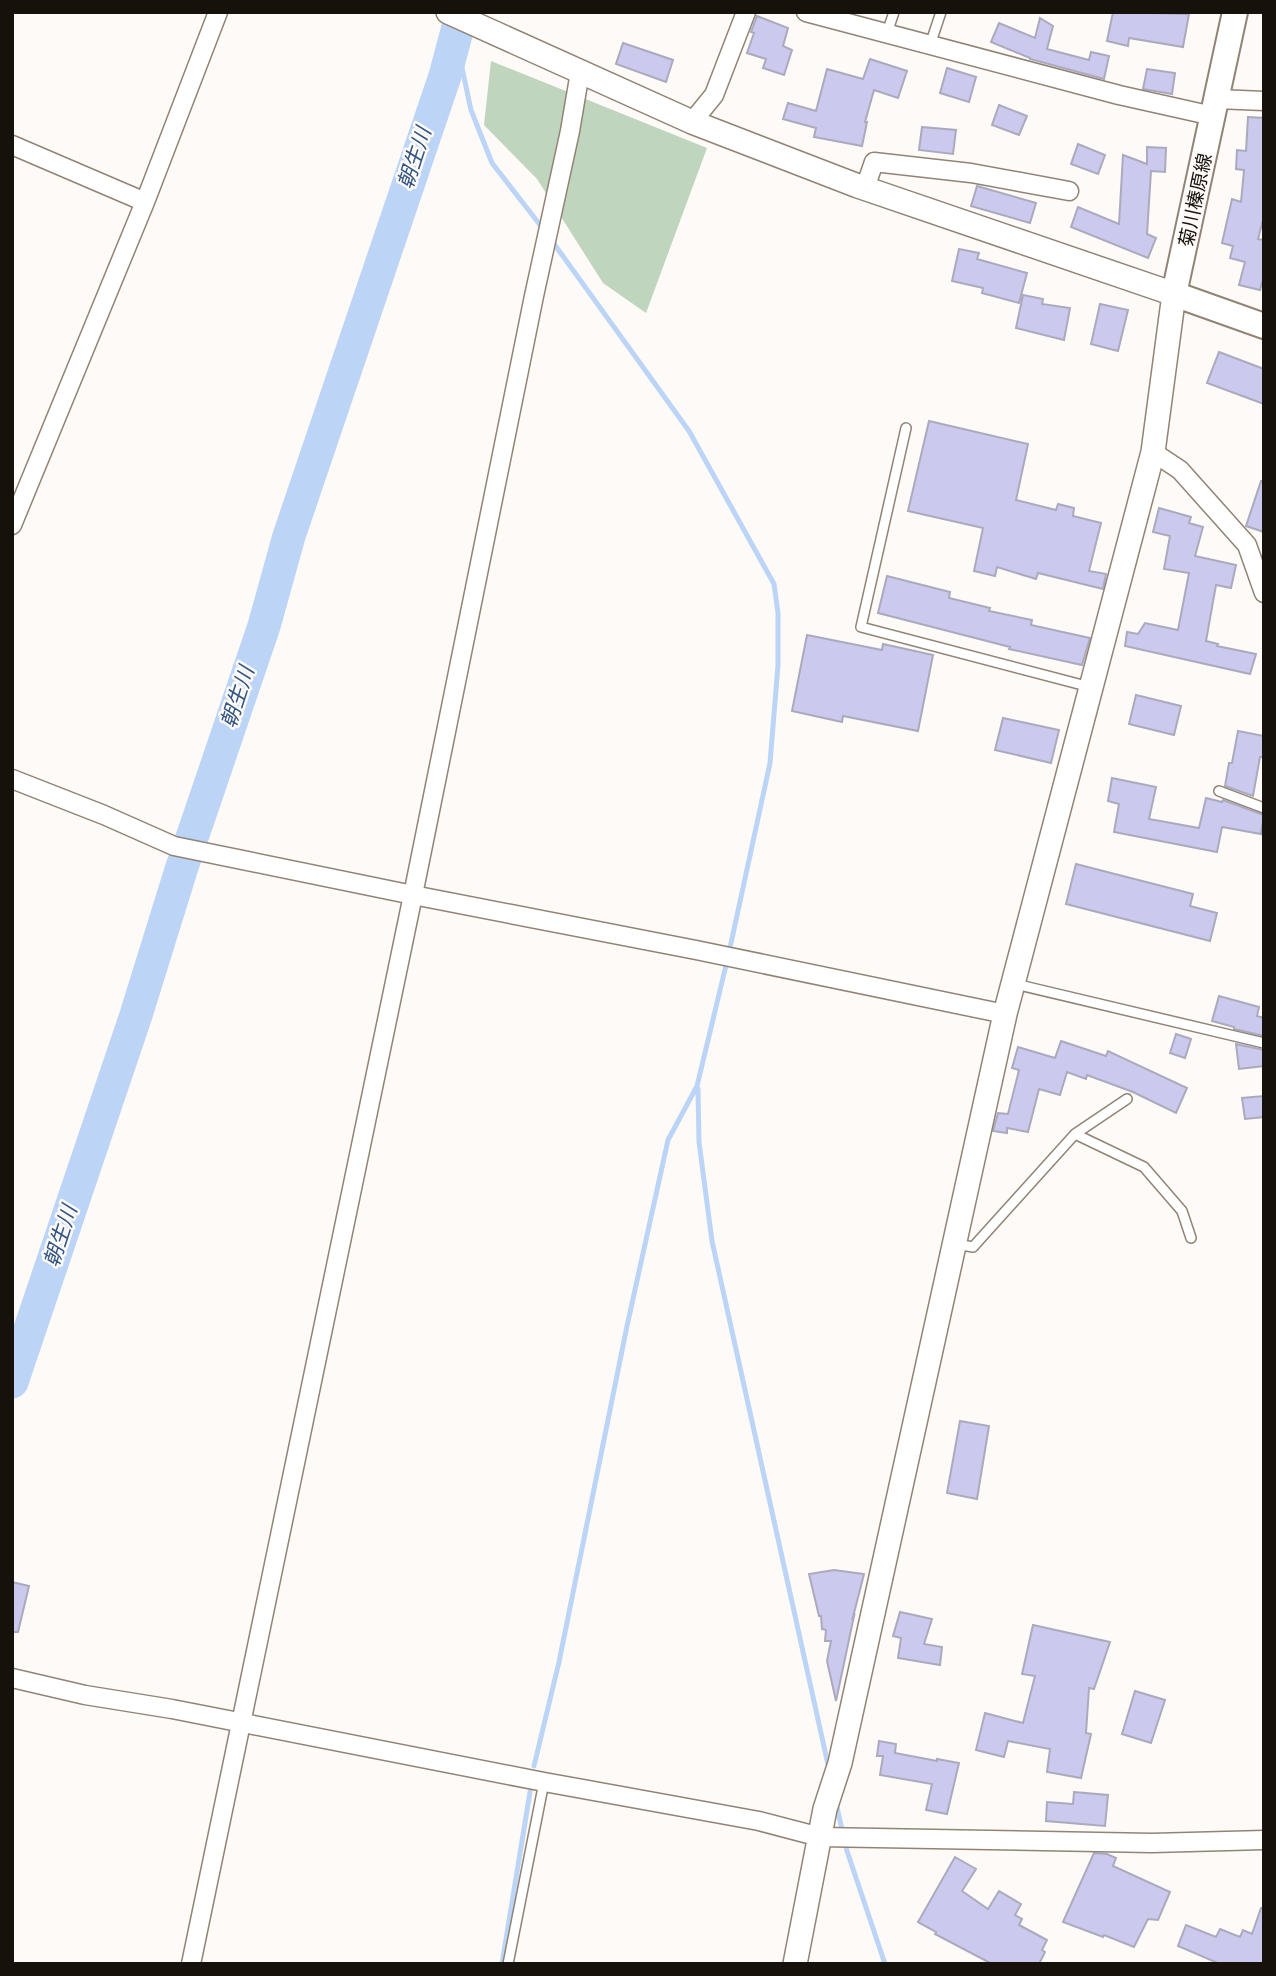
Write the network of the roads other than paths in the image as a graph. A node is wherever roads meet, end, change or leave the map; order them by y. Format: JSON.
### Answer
{"nodes":[{"id":1,"x":218,"y":12,"type":"edge"},
{"id":2,"x":448,"y":12,"type":"edge"},
{"id":3,"x":746,"y":12,"type":"edge"},
{"id":4,"x":806,"y":12,"type":"edge"},
{"id":5,"x":894,"y":12,"type":"edge"},
{"id":6,"x":941,"y":12,"type":"edge"},
{"id":7,"x":1235,"y":12,"type":"edge"},
{"id":8,"x":887,"y":33,"type":"junction"},
{"id":9,"x":930,"y":44,"type":"junction"},
{"id":10,"x":580,"y":72,"type":"junction"},
{"id":11,"x":1264,"y":102,"type":"edge"},
{"id":12,"x":1215,"y":107,"type":"junction"},
{"id":13,"x":692,"y":122,"type":"junction"},
{"id":14,"x":12,"y":145,"type":"edge"},
{"id":15,"x":865,"y":188,"type":"junction"},
{"id":16,"x":1069,"y":191,"type":"dead end"},
{"id":17,"x":145,"y":202,"type":"junction"},
{"id":18,"x":1174,"y":294,"type":"junction"},
{"id":19,"x":1264,"y":326,"type":"edge"},
{"id":20,"x":906,"y":428,"type":"dead end"},
{"id":21,"x":1153,"y":452,"type":"junction"},
{"id":22,"x":12,"y":525,"type":"edge"},
{"id":23,"x":1264,"y":593,"type":"edge"},
{"id":24,"x":1091,"y":687,"type":"junction"},
{"id":25,"x":12,"y":779,"type":"edge"},
{"id":26,"x":1219,"y":791,"type":"dead end"},
{"id":27,"x":1264,"y":808,"type":"edge"},
{"id":28,"x":413,"y":895,"type":"junction"},
{"id":29,"x":1013,"y":984,"type":"junction"},
{"id":30,"x":1005,"y":1014,"type":"junction"},
{"id":31,"x":1264,"y":1043,"type":"edge"},
{"id":32,"x":1126,"y":1099,"type":"dead end"},
{"id":33,"x":1075,"y":1134,"type":"junction"},
{"id":34,"x":1191,"y":1238,"type":"dead end"},
{"id":35,"x":954,"y":1244,"type":"junction"},
{"id":36,"x":12,"y":1678,"type":"edge"},
{"id":37,"x":240,"y":1722,"type":"junction"},
{"id":38,"x":544,"y":1782,"type":"junction"},
{"id":39,"x":826,"y":1838,"type":"junction"},
{"id":40,"x":1264,"y":1840,"type":"edge"},
{"id":41,"x":191,"y":1964,"type":"edge"},
{"id":42,"x":508,"y":1964,"type":"edge"},
{"id":43,"x":795,"y":1964,"type":"edge"}],
"edges":[{"from":1,"to":17,"type":"street"},
{"from":2,"to":10,"type":"street"},
{"from":3,"to":13,"type":"street"},
{"from":4,"to":8,"type":"street"},
{"from":5,"to":8,"type":"lane"},
{"from":6,"to":9,"type":"lane"},
{"from":7,"to":12,"type":"main road","name":"菊川榛原線"},
{"from":8,"to":9,"type":"street"},
{"from":9,"to":12,"type":"street"},
{"from":10,"to":13,"type":"street"},
{"from":10,"to":28,"type":"street"},
{"from":11,"to":12,"type":"street"},
{"from":12,"to":18,"type":"main road","name":"菊川榛原線"},
{"from":13,"to":15,"type":"street"},
{"from":14,"to":17,"type":"street"},
{"from":15,"to":16,"type":"street"},
{"from":15,"to":18,"type":"street"},
{"from":17,"to":22,"type":"street"},
{"from":18,"to":19,"type":"main road"},
{"from":18,"to":21,"type":"street"},
{"from":20,"to":24,"type":"lane"},
{"from":21,"to":23,"type":"street"},
{"from":21,"to":24,"type":"street"},
{"from":24,"to":29,"type":"street"},
{"from":25,"to":28,"type":"street"},
{"from":26,"to":27,"type":"lane"},
{"from":28,"to":30,"type":"street"},
{"from":28,"to":37,"type":"street"},
{"from":29,"to":30,"type":"street"},
{"from":29,"to":31,"type":"lane"},
{"from":30,"to":35,"type":"street"},
{"from":32,"to":33,"type":"lane"},
{"from":33,"to":34,"type":"lane"},
{"from":33,"to":35,"type":"lane"},
{"from":35,"to":39,"type":"street"},
{"from":36,"to":37,"type":"street"},
{"from":37,"to":38,"type":"street"},
{"from":37,"to":41,"type":"street"},
{"from":38,"to":39,"type":"street"},
{"from":38,"to":42,"type":"lane"},
{"from":39,"to":40,"type":"street"},
{"from":39,"to":43,"type":"street"}]}
